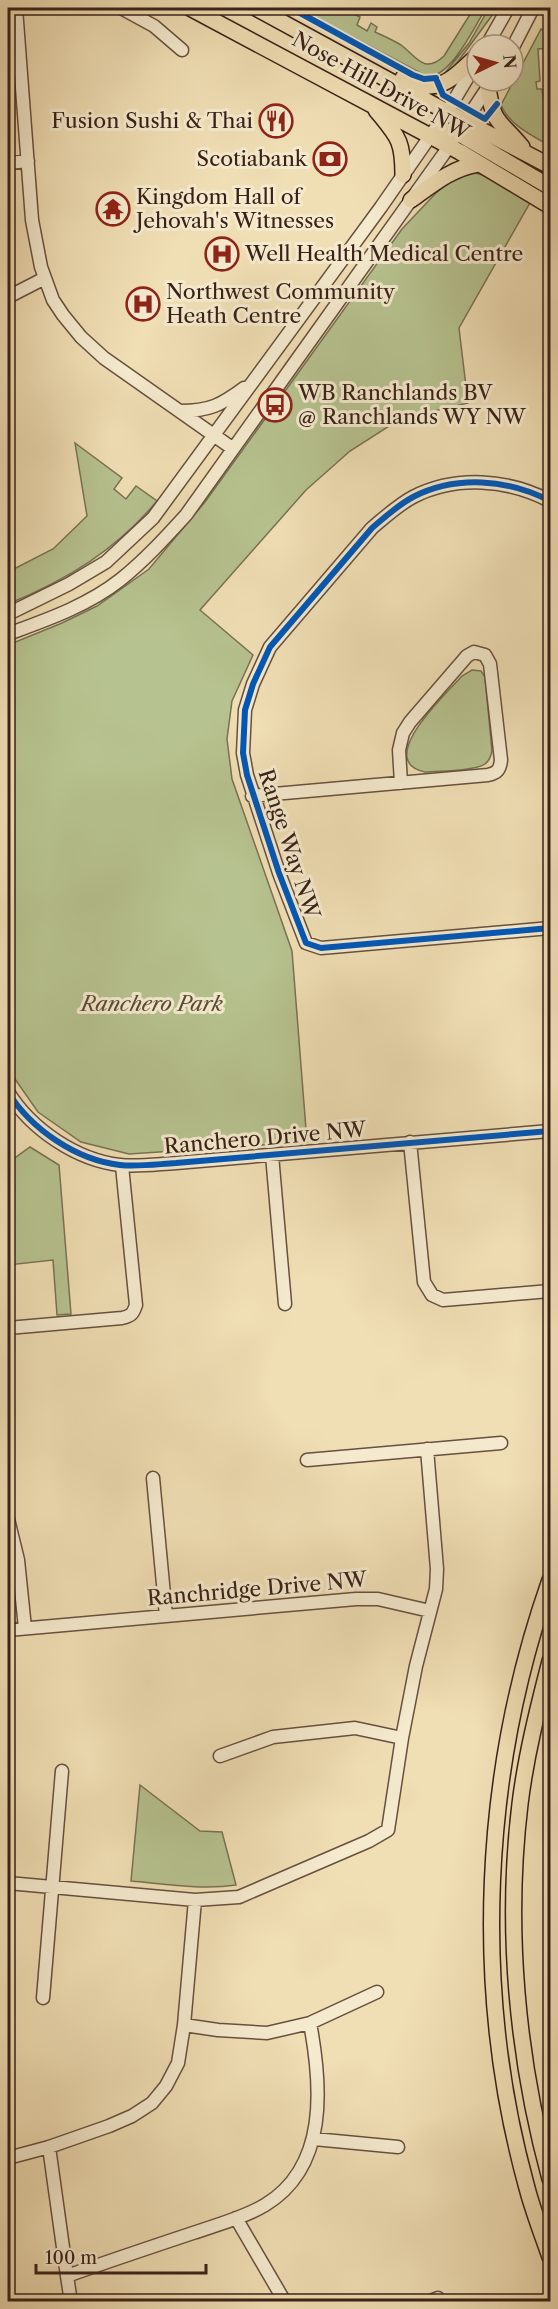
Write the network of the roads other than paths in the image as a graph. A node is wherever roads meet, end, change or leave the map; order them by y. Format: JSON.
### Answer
{"nodes":[{"id":1,"x":16,"y":8,"type":"edge"},
{"id":2,"x":121,"y":8,"type":"edge"},
{"id":3,"x":190,"y":8,"type":"edge"},
{"id":4,"x":256,"y":8,"type":"edge"},
{"id":5,"x":508,"y":8,"type":"edge"},
{"id":6,"x":532,"y":8,"type":"edge"},
{"id":7,"x":494,"y":33,"type":"edge"},
{"id":8,"x":520,"y":33,"type":"edge"},
{"id":9,"x":182,"y":50,"type":"dead end"},
{"id":10,"x":465,"y":67,"type":"edge"},
{"id":11,"x":366,"y":69,"type":"junction"},
{"id":12,"x":465,"y":82,"type":"edge"},
{"id":13,"x":484,"y":93,"type":"edge"},
{"id":14,"x":491,"y":93,"type":"edge"},
{"id":15,"x":370,"y":104,"type":"junction"},
{"id":16,"x":447,"y":112,"type":"junction"},
{"id":17,"x":461,"y":128,"type":"junction"},
{"id":18,"x":430,"y":137,"type":"junction"},
{"id":19,"x":449,"y":147,"type":"junction"},
{"id":20,"x":528,"y":154,"type":"junction"},
{"id":21,"x":28,"y":161,"type":"junction"},
{"id":22,"x":8,"y":163,"type":"edge"},
{"id":23,"x":478,"y":164,"type":"junction"},
{"id":24,"x":550,"y":166,"type":"edge"},
{"id":25,"x":403,"y":175,"type":"junction"},
{"id":26,"x":550,"y":187,"type":"edge"},
{"id":27,"x":411,"y":200,"type":"junction"},
{"id":28,"x":550,"y":206,"type":"edge"},
{"id":29,"x":45,"y":278,"type":"junction"},
{"id":30,"x":8,"y":297,"type":"edge"},
{"id":31,"x":253,"y":382,"type":"junction"},
{"id":32,"x":180,"y":411,"type":"junction"},
{"id":33,"x":214,"y":437,"type":"junction"},
{"id":34,"x":232,"y":448,"type":"junction"},
{"id":35,"x":550,"y":501,"type":"edge"},
{"id":36,"x":8,"y":614,"type":"edge"},
{"id":37,"x":8,"y":634,"type":"edge"},
{"id":38,"x":401,"y":783,"type":"junction"},
{"id":39,"x":252,"y":796,"type":"junction"},
{"id":40,"x":550,"y":928,"type":"edge"},
{"id":41,"x":8,"y":1092,"type":"edge"},
{"id":42,"x":550,"y":1131,"type":"edge"},
{"id":43,"x":410,"y":1142,"type":"junction"},
{"id":44,"x":272,"y":1155,"type":"junction"},
{"id":45,"x":122,"y":1166,"type":"junction"},
{"id":46,"x":550,"y":1291,"type":"edge"},
{"id":47,"x":285,"y":1304,"type":"dead end"},
{"id":48,"x":8,"y":1328,"type":"edge"},
{"id":49,"x":501,"y":1443,"type":"dead end"},
{"id":50,"x":428,"y":1449,"type":"junction"},
{"id":51,"x":307,"y":1460,"type":"dead end"},
{"id":52,"x":153,"y":1478,"type":"dead end"},
{"id":53,"x":8,"y":1519,"type":"edge"},
{"id":54,"x":550,"y":1580,"type":"edge"},
{"id":55,"x":430,"y":1611,"type":"junction"},
{"id":56,"x":166,"y":1616,"type":"junction"},
{"id":57,"x":25,"y":1628,"type":"junction"},
{"id":58,"x":8,"y":1630,"type":"edge"},
{"id":59,"x":550,"y":1661,"type":"edge"},
{"id":60,"x":402,"y":1738,"type":"junction"},
{"id":61,"x":220,"y":1756,"type":"dead end"},
{"id":62,"x":63,"y":1771,"type":"dead end"},
{"id":63,"x":8,"y":1883,"type":"edge"},
{"id":64,"x":54,"y":1887,"type":"junction"},
{"id":65,"x":195,"y":1900,"type":"junction"},
{"id":66,"x":377,"y":1992,"type":"dead end"},
{"id":67,"x":43,"y":1998,"type":"dead end"},
{"id":68,"x":310,"y":2024,"type":"junction"},
{"id":69,"x":184,"y":2025,"type":"junction"},
{"id":70,"x":314,"y":2139,"type":"junction"},
{"id":71,"x":50,"y":2147,"type":"junction"},
{"id":72,"x":398,"y":2147,"type":"dead end"},
{"id":73,"x":8,"y":2158,"type":"edge"},
{"id":74,"x":550,"y":2179,"type":"edge"},
{"id":75,"x":237,"y":2218,"type":"junction"},
{"id":76,"x":550,"y":2257,"type":"edge"},
{"id":77,"x":67,"y":2276,"type":"junction"},
{"id":78,"x":71,"y":2301,"type":"edge"},
{"id":79,"x":285,"y":2301,"type":"edge"}],
"edges":[{"from":1,"to":21,"type":"street"},
{"from":2,"to":9,"type":"street"},
{"from":3,"to":15,"type":"main road","name":"Nose Hill Drive NW"},
{"from":4,"to":11,"type":"main road","name":"Nose Hill Drive NW"},
{"from":5,"to":7,"type":"street"},
{"from":6,"to":8,"type":"street"},
{"from":10,"to":11,"type":"main road"},
{"from":11,"to":16,"type":"main road","name":"Nose Hill Drive NW"},
{"from":12,"to":16,"type":"street"},
{"from":13,"to":17,"type":"street"},
{"from":14,"to":20,"type":"main road"},
{"from":15,"to":18,"type":"main road","name":"Nose Hill Drive NW"},
{"from":15,"to":25,"type":"main road"},
{"from":16,"to":17,"type":"main road","name":"Nose Hill Drive NW"},
{"from":16,"to":18,"type":"street"},
{"from":17,"to":18,"type":"main road"},
{"from":17,"to":19,"type":"street"},
{"from":17,"to":20,"type":"main road","name":"Nose Hill Drive NW"},
{"from":17,"to":26,"type":"main road"},
{"from":18,"to":19,"type":"main road","name":"Nose Hill Drive NW"},
{"from":18,"to":25,"type":"street"},
{"from":19,"to":23,"type":"main road","name":"Nose Hill Drive NW"},
{"from":19,"to":27,"type":"street"},
{"from":20,"to":24,"type":"main road","name":"Nose Hill Drive NW"},
{"from":21,"to":22,"type":"street"},
{"from":21,"to":29,"type":"street"},
{"from":23,"to":27,"type":"main road"},
{"from":23,"to":28,"type":"main road","name":"Nose Hill Drive NW"},
{"from":25,"to":31,"type":"street"},
{"from":27,"to":34,"type":"street"},
{"from":29,"to":30,"type":"street"},
{"from":29,"to":32,"type":"street"},
{"from":31,"to":32,"type":"street"},
{"from":31,"to":33,"type":"street"},
{"from":32,"to":33,"type":"street"},
{"from":33,"to":34,"type":"street"},
{"from":33,"to":36,"type":"street"},
{"from":34,"to":37,"type":"street"},
{"from":35,"to":39,"type":"street","name":"Range Way NW"},
{"from":38,"to":38,"type":"street"},
{"from":38,"to":39,"type":"street"},
{"from":39,"to":40,"type":"street","name":"Range Way NW"},
{"from":41,"to":45,"type":"street","name":"Ranchero Drive NW"},
{"from":42,"to":43,"type":"street","name":"Ranchero Drive NW"},
{"from":43,"to":44,"type":"street","name":"Ranchero Drive NW"},
{"from":43,"to":46,"type":"street"},
{"from":44,"to":45,"type":"street","name":"Ranchero Drive NW"},
{"from":44,"to":47,"type":"street"},
{"from":45,"to":48,"type":"street"},
{"from":49,"to":50,"type":"street"},
{"from":50,"to":51,"type":"street"},
{"from":50,"to":55,"type":"street"},
{"from":52,"to":56,"type":"street"},
{"from":53,"to":57,"type":"street"},
{"from":54,"to":76,"type":"main road"},
{"from":55,"to":56,"type":"street","name":"Ranchridge Drive NW"},
{"from":55,"to":60,"type":"street"},
{"from":56,"to":57,"type":"street","name":"Ranchridge Drive NW"},
{"from":57,"to":58,"type":"street","name":"Ranchridge Drive NW"},
{"from":59,"to":74,"type":"main road"},
{"from":60,"to":61,"type":"street"},
{"from":60,"to":65,"type":"street"},
{"from":62,"to":64,"type":"street"},
{"from":63,"to":64,"type":"street"},
{"from":64,"to":65,"type":"street"},
{"from":64,"to":67,"type":"street"},
{"from":65,"to":69,"type":"street"},
{"from":66,"to":68,"type":"street"},
{"from":68,"to":69,"type":"street"},
{"from":68,"to":70,"type":"street"},
{"from":69,"to":71,"type":"street"},
{"from":70,"to":72,"type":"street"},
{"from":70,"to":75,"type":"street"},
{"from":71,"to":73,"type":"street"},
{"from":71,"to":77,"type":"street"},
{"from":75,"to":77,"type":"street"},
{"from":75,"to":79,"type":"street"},
{"from":77,"to":78,"type":"street"}]}
